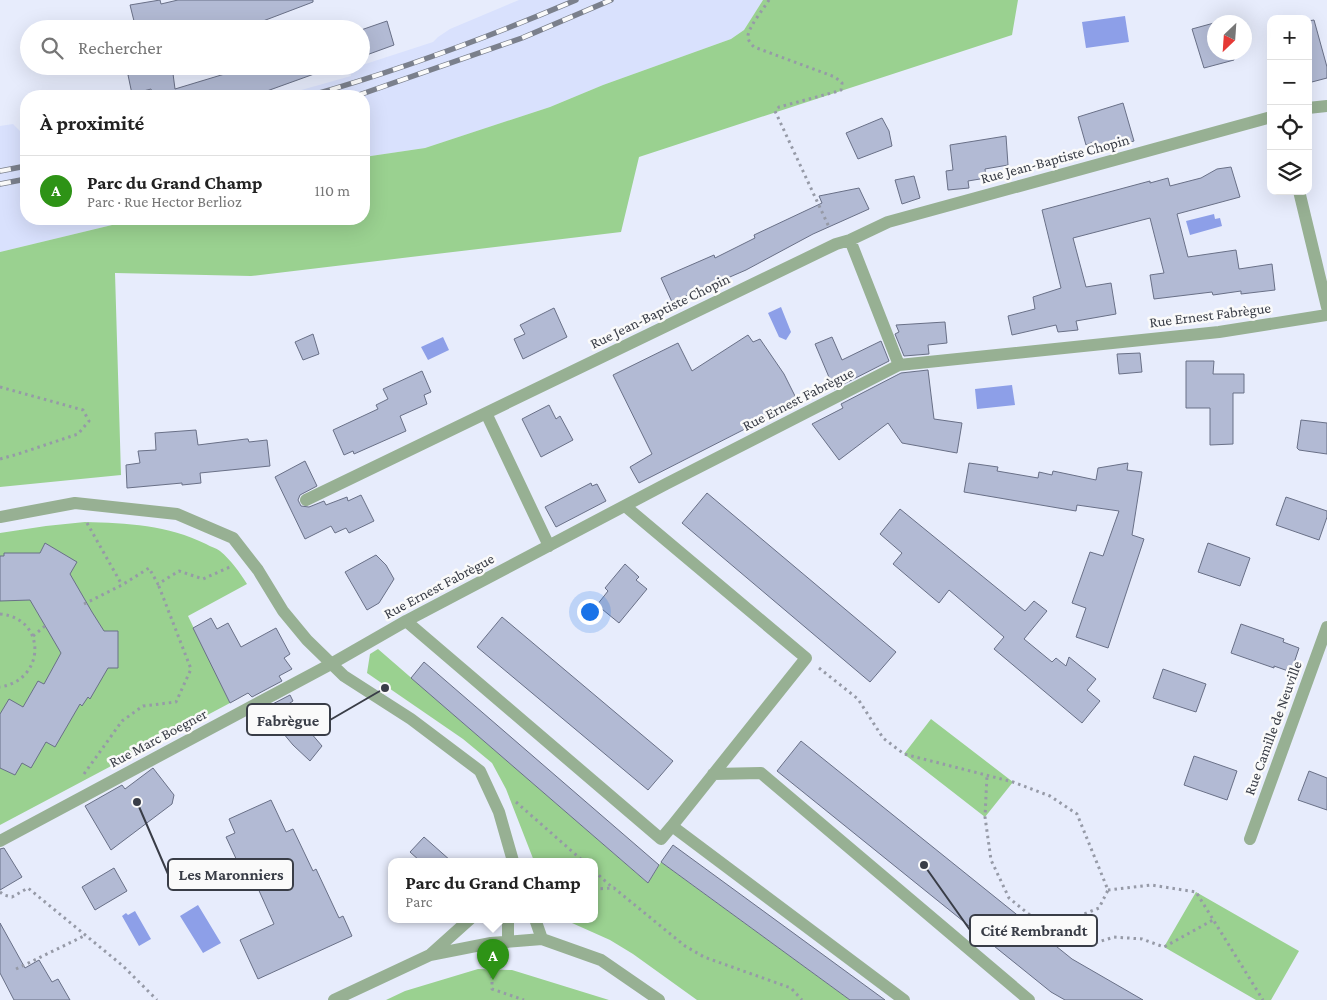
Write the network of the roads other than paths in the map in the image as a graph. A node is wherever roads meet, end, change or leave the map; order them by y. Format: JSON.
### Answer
{"nodes":[{"id":1,"x":1267,"y":118,"type":"edge"},
{"id":2,"x":1300,"y":195,"type":"edge"},
{"id":3,"x":850,"y":240,"type":"junction"},
{"id":4,"x":1327,"y":308,"type":"edge"},
{"id":5,"x":1327,"y":316,"type":"edge"},
{"id":6,"x":899,"y":365,"type":"junction"},
{"id":7,"x":486,"y":413,"type":"junction"},
{"id":8,"x":306,"y":500,"type":"dead end"},
{"id":9,"x":625,"y":506,"type":"junction"},
{"id":10,"x":0,"y":517,"type":"edge"},
{"id":11,"x":549,"y":546,"type":"junction"},
{"id":12,"x":406,"y":621,"type":"junction"},
{"id":13,"x":1327,"y":627,"type":"edge"},
{"id":14,"x":332,"y":664,"type":"junction"},
{"id":15,"x":713,"y":774,"type":"junction"},
{"id":16,"x":672,"y":826,"type":"junction"},
{"id":17,"x":1250,"y":839,"type":"dead end"},
{"id":18,"x":0,"y":841,"type":"edge"},
{"id":19,"x":510,"y":858,"type":"edge"},
{"id":20,"x":466,"y":923,"type":"edge"},
{"id":21,"x":508,"y":923,"type":"edge"},
{"id":22,"x":536,"y":923,"type":"edge"},
{"id":23,"x":542,"y":939,"type":"junction"},
{"id":24,"x":508,"y":942,"type":"junction"},
{"id":25,"x":430,"y":955,"type":"junction"},
{"id":26,"x":334,"y":1000,"type":"edge"},
{"id":27,"x":659,"y":1000,"type":"edge"},
{"id":28,"x":904,"y":1000,"type":"edge"},
{"id":29,"x":1029,"y":1000,"type":"edge"}],
"edges":[{"from":1,"to":3,"type":"street","name":"Rue Jean-Baptiste Chopin"},
{"from":2,"to":4,"type":"street"},
{"from":3,"to":6,"type":"street"},
{"from":3,"to":7,"type":"street","name":"Rue Jean-Baptiste Chopin"},
{"from":5,"to":6,"type":"street","name":"Rue Ernest Fabrègue"},
{"from":6,"to":9,"type":"street","name":"Rue Ernest Fabrègue"},
{"from":7,"to":8,"type":"street","name":"Rue Jean-Baptiste Chopin"},
{"from":7,"to":11,"type":"street"},
{"from":9,"to":11,"type":"street","name":"Rue Ernest Fabrègue"},
{"from":9,"to":15,"type":"street"},
{"from":10,"to":14,"type":"street"},
{"from":11,"to":12,"type":"street","name":"Rue Ernest Fabrègue"},
{"from":12,"to":14,"type":"street","name":"Rue Ernest Fabrègue"},
{"from":12,"to":16,"type":"street"},
{"from":13,"to":17,"type":"street","name":"Rue Camille de Neuville"},
{"from":14,"to":18,"type":"street","name":"Rue Marc Boegner"},
{"from":14,"to":19,"type":"street"},
{"from":15,"to":16,"type":"street"},
{"from":15,"to":29,"type":"street"},
{"from":16,"to":28,"type":"street"},
{"from":20,"to":25,"type":"street"},
{"from":21,"to":24,"type":"street"},
{"from":22,"to":23,"type":"street"},
{"from":23,"to":24,"type":"street"},
{"from":23,"to":27,"type":"street"},
{"from":24,"to":25,"type":"street"},
{"from":25,"to":26,"type":"street"}]}
